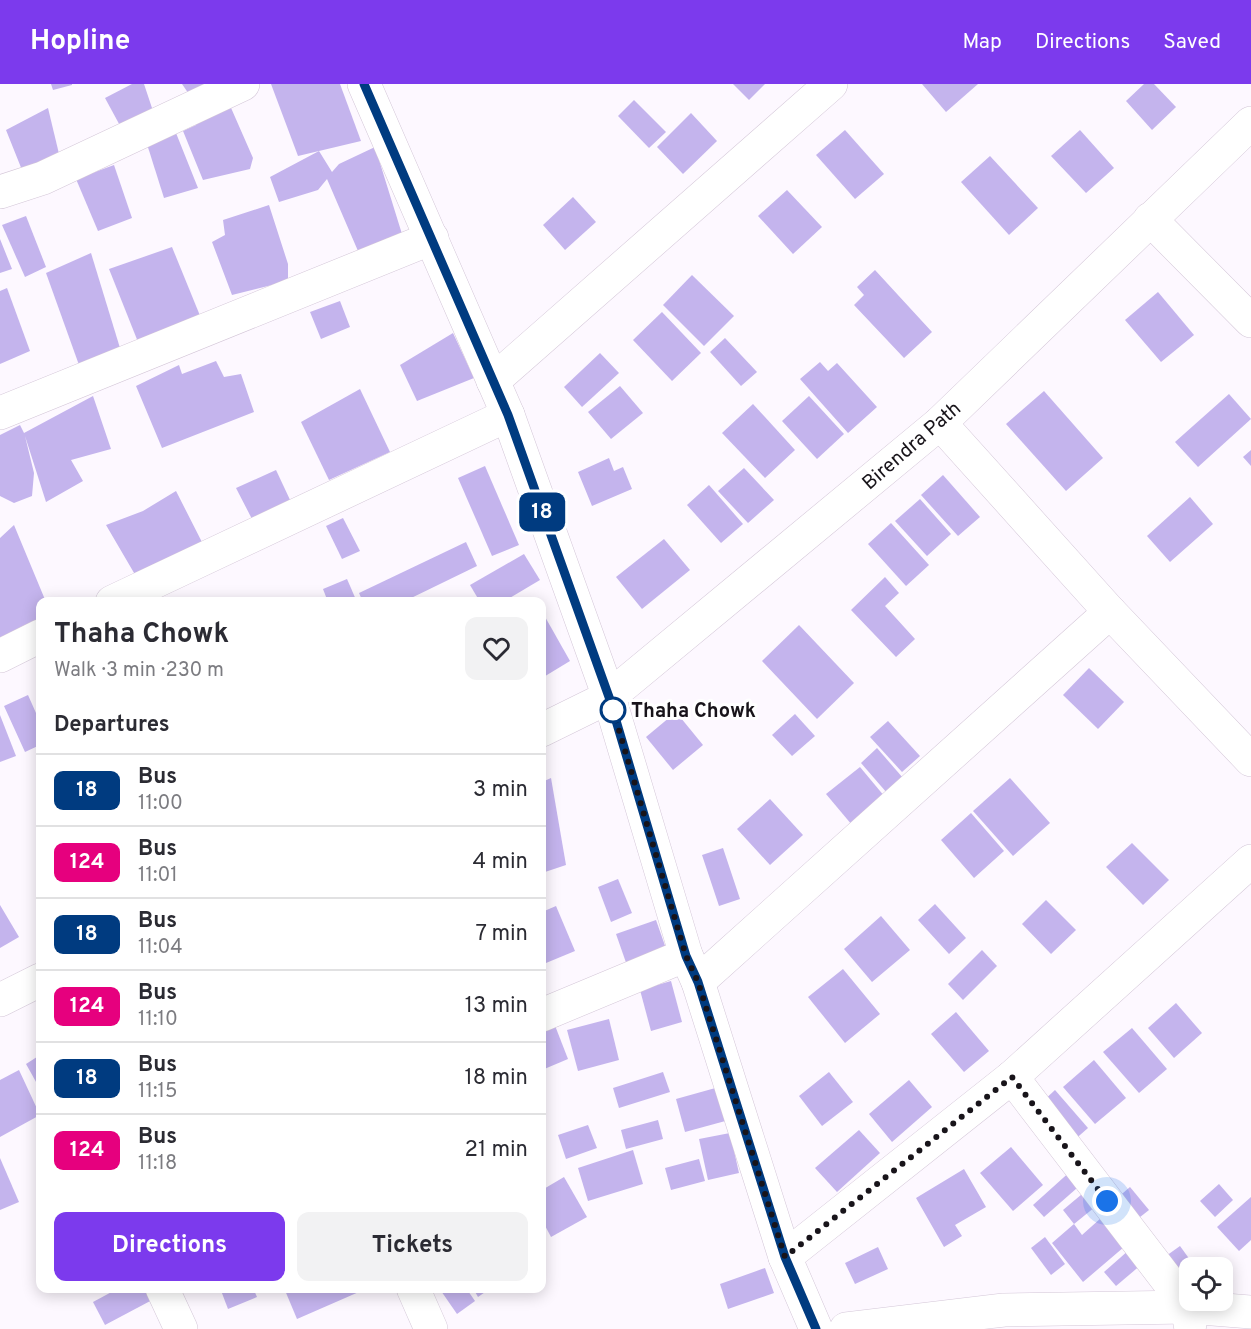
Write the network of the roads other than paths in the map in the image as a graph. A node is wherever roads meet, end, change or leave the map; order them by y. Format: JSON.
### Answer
{"nodes":[{"id":1,"x":243,"y":84,"type":"edge"},
{"id":2,"x":364,"y":84,"type":"edge"},
{"id":3,"x":816,"y":88,"type":"edge"},
{"id":4,"x":1251,"y":123,"type":"edge"},
{"id":5,"x":0,"y":192,"type":"edge"},
{"id":6,"x":1150,"y":219,"type":"junction"},
{"id":7,"x":432,"y":238,"type":"junction"},
{"id":8,"x":1251,"y":321,"type":"edge"},
{"id":9,"x":493,"y":381,"type":"junction"},
{"id":10,"x":0,"y":413,"type":"edge"},
{"id":11,"x":508,"y":415,"type":"junction"},
{"id":12,"x":940,"y":423,"type":"junction"},
{"id":13,"x":123,"y":597,"type":"edge"},
{"id":14,"x":1110,"y":612,"type":"junction"},
{"id":15,"x":36,"y":638,"type":"edge"},
{"id":16,"x":0,"y":656,"type":"edge"},
{"id":17,"x":609,"y":697,"type":"junction"},
{"id":18,"x":546,"y":728,"type":"edge"},
{"id":19,"x":1251,"y":760,"type":"edge"},
{"id":20,"x":1251,"y":861,"type":"edge"},
{"id":21,"x":692,"y":969,"type":"junction"},
{"id":22,"x":36,"y":982,"type":"edge"},
{"id":23,"x":0,"y":1000,"type":"edge"},
{"id":24,"x":546,"y":1014,"type":"edge"},
{"id":25,"x":1012,"y":1077,"type":"junction"},
{"id":26,"x":785,"y":1257,"type":"junction"},
{"id":27,"x":164,"y":1293,"type":"edge"},
{"id":28,"x":415,"y":1293,"type":"edge"},
{"id":29,"x":1251,"y":1312,"type":"edge"},
{"id":30,"x":1189,"y":1318,"type":"edge"},
{"id":31,"x":181,"y":1329,"type":"edge"},
{"id":32,"x":431,"y":1329,"type":"edge"},
{"id":33,"x":816,"y":1329,"type":"edge"},
{"id":34,"x":846,"y":1329,"type":"edge"}],
"edges":[{"from":1,"to":5,"type":"street"},
{"from":2,"to":7,"type":"street"},
{"from":3,"to":9,"type":"street"},
{"from":4,"to":6,"type":"street","name":"Birendra Path"},
{"from":6,"to":8,"type":"street"},
{"from":6,"to":12,"type":"street","name":"Birendra Path"},
{"from":7,"to":9,"type":"street"},
{"from":7,"to":10,"type":"street"},
{"from":9,"to":11,"type":"street"},
{"from":11,"to":13,"type":"street"},
{"from":11,"to":17,"type":"street"},
{"from":12,"to":14,"type":"street"},
{"from":12,"to":17,"type":"street","name":"Birendra Path"},
{"from":14,"to":19,"type":"street"},
{"from":14,"to":21,"type":"street"},
{"from":15,"to":16,"type":"street"},
{"from":17,"to":18,"type":"street","name":"Birendra Path"},
{"from":17,"to":21,"type":"street"},
{"from":20,"to":25,"type":"street"},
{"from":21,"to":24,"type":"street"},
{"from":21,"to":26,"type":"street"},
{"from":22,"to":23,"type":"street"},
{"from":25,"to":26,"type":"street"},
{"from":25,"to":30,"type":"street"},
{"from":26,"to":33,"type":"street"},
{"from":27,"to":31,"type":"street"},
{"from":28,"to":32,"type":"street"},
{"from":29,"to":30,"type":"street"},
{"from":30,"to":34,"type":"street"}]}
